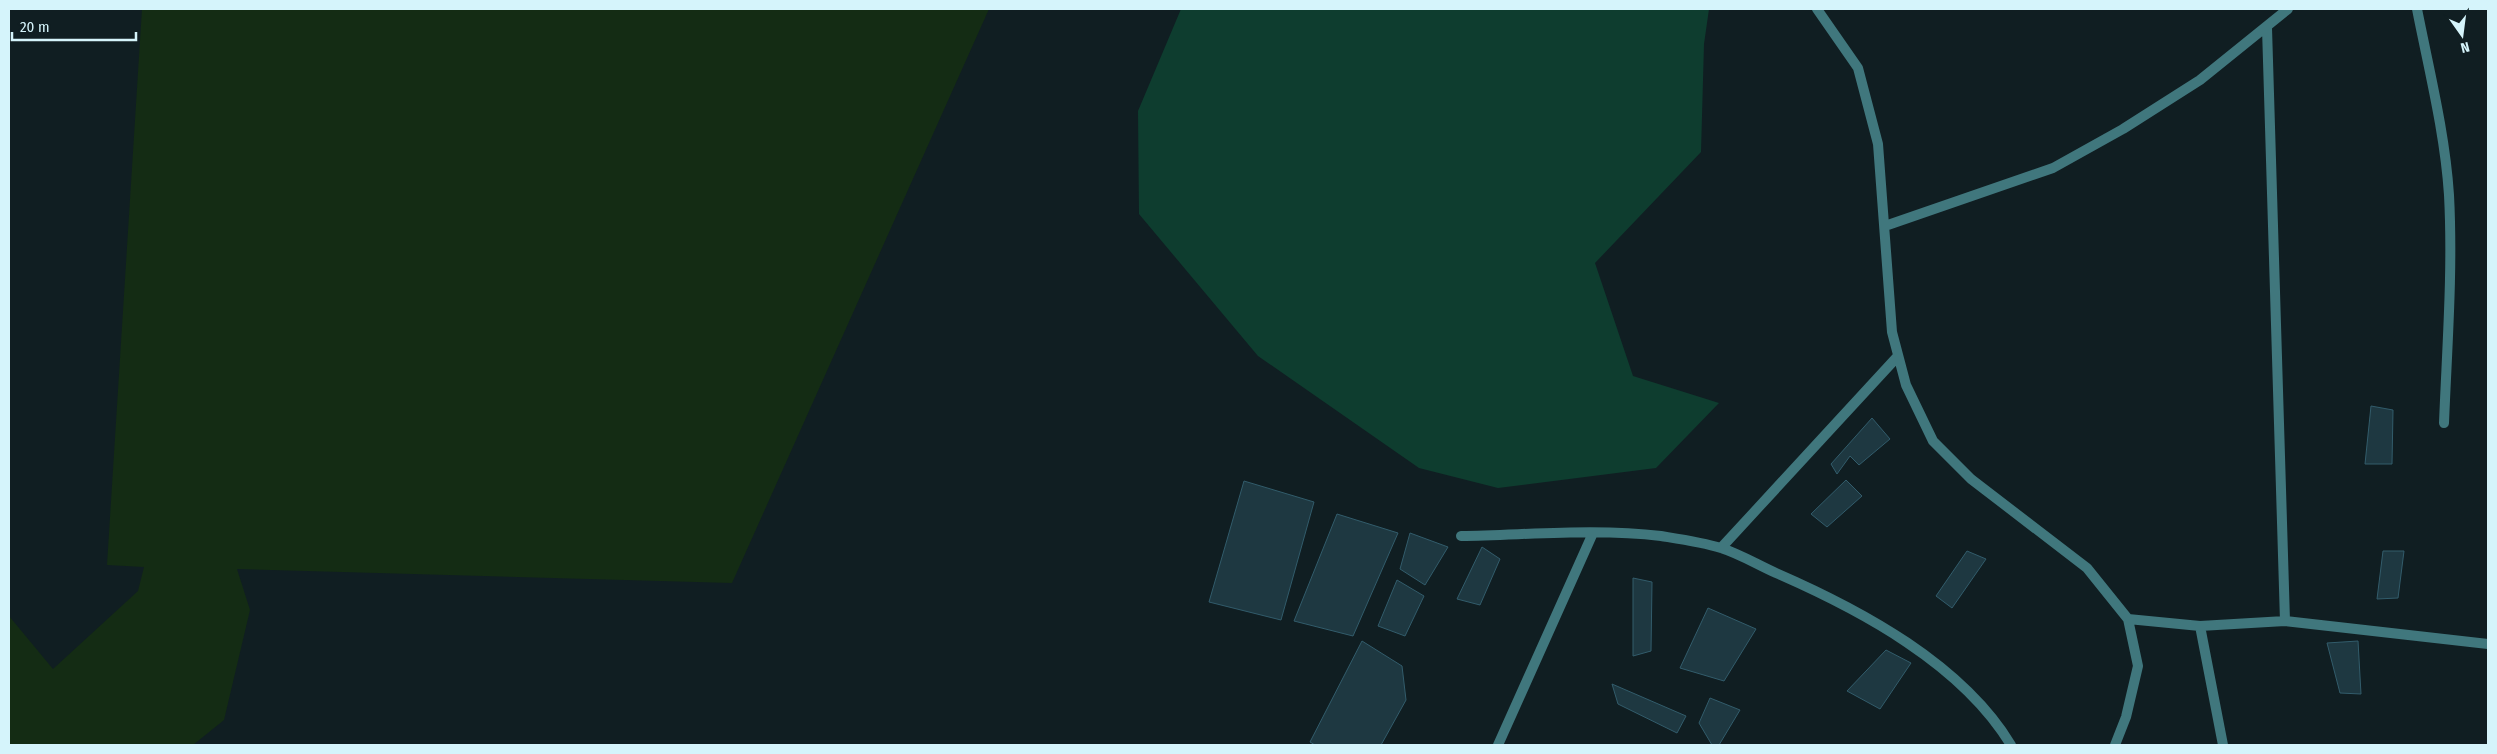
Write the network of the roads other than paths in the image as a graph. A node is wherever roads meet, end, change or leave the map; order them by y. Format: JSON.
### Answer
{"nodes":[{"id":1,"x":1817,"y":9,"type":"edge"},
{"id":2,"x":2288,"y":9,"type":"edge"},
{"id":3,"x":2417,"y":9,"type":"edge"},
{"id":4,"x":2267,"y":28,"type":"junction"},
{"id":5,"x":1885,"y":226,"type":"junction"},
{"id":6,"x":1898,"y":356,"type":"junction"},
{"id":7,"x":2444,"y":422,"type":"dead end"},
{"id":8,"x":1593,"y":533,"type":"junction"},
{"id":9,"x":1461,"y":536,"type":"dead end"},
{"id":10,"x":1721,"y":548,"type":"junction"},
{"id":11,"x":2128,"y":619,"type":"junction"},
{"id":12,"x":2286,"y":621,"type":"junction"},
{"id":13,"x":2200,"y":626,"type":"junction"},
{"id":14,"x":2488,"y":644,"type":"edge"},
{"id":15,"x":1498,"y":745,"type":"edge"},
{"id":16,"x":2011,"y":745,"type":"edge"},
{"id":17,"x":2115,"y":745,"type":"edge"},
{"id":18,"x":2223,"y":745,"type":"edge"}],
"edges":[{"from":1,"to":5,"type":"street"},
{"from":2,"to":4,"type":"street"},
{"from":3,"to":7,"type":"street"},
{"from":4,"to":5,"type":"street"},
{"from":4,"to":12,"type":"street"},
{"from":5,"to":6,"type":"street"},
{"from":6,"to":10,"type":"street"},
{"from":6,"to":11,"type":"street"},
{"from":8,"to":9,"type":"street"},
{"from":8,"to":10,"type":"street"},
{"from":8,"to":15,"type":"street"},
{"from":10,"to":16,"type":"street"},
{"from":11,"to":13,"type":"street"},
{"from":11,"to":17,"type":"street"},
{"from":12,"to":13,"type":"street"},
{"from":12,"to":14,"type":"street"},
{"from":13,"to":18,"type":"street"}]}
